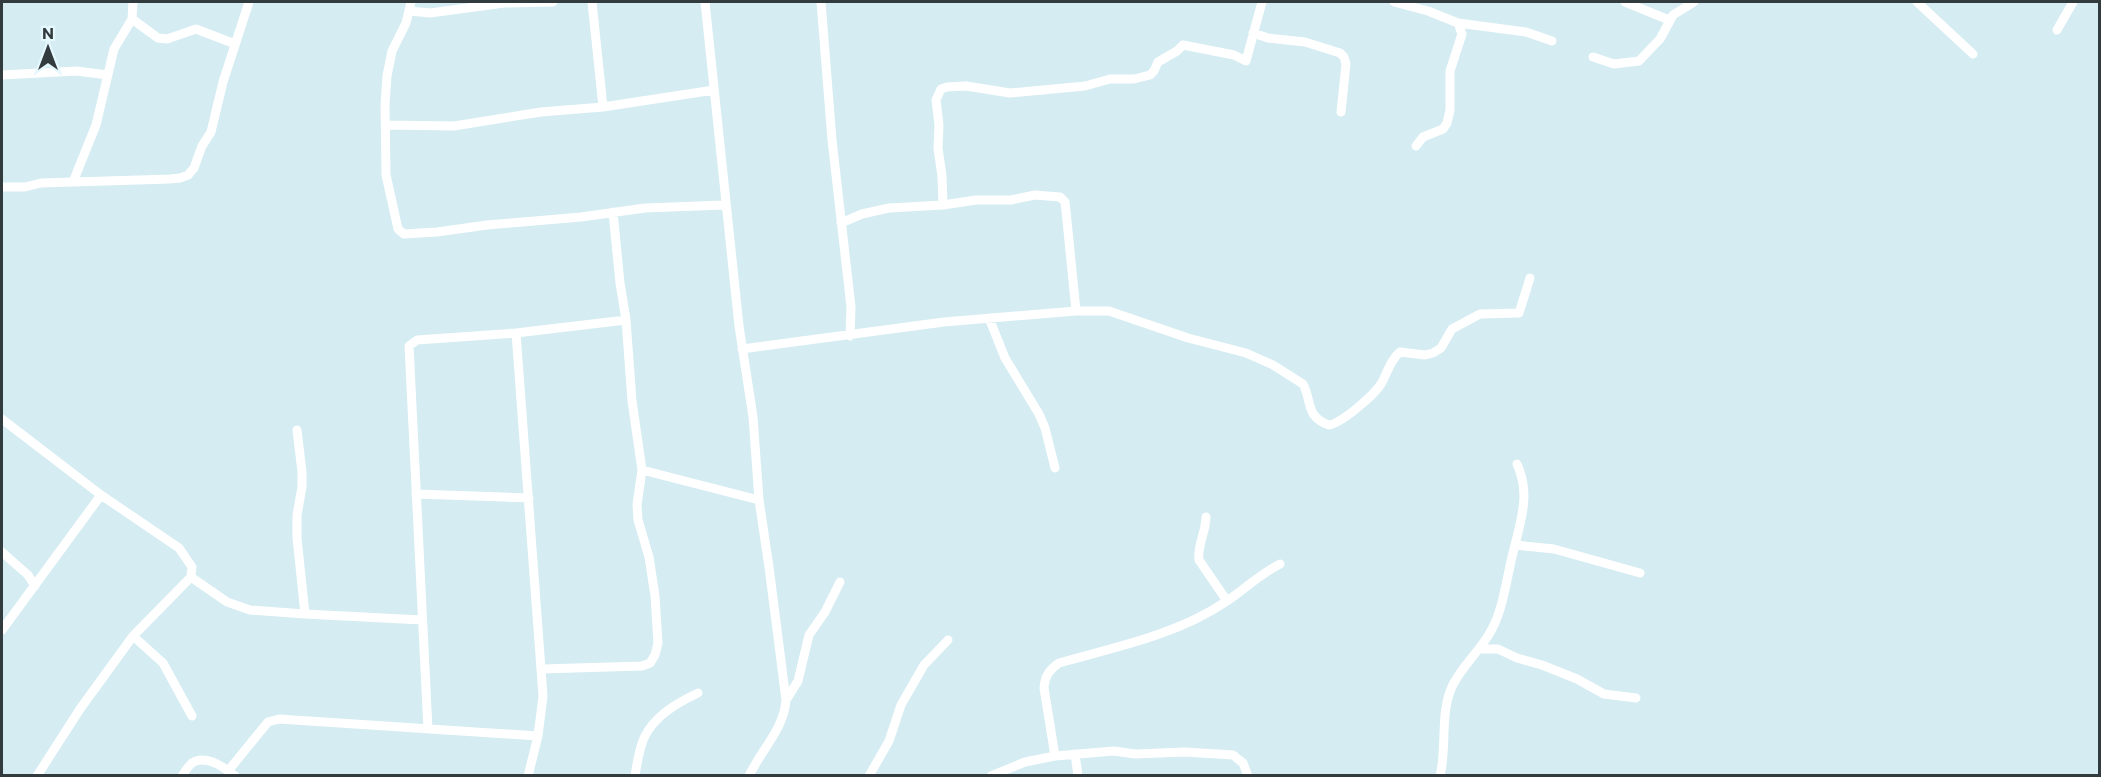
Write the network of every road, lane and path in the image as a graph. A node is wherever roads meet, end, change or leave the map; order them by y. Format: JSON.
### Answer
{"nodes":[{"id":1,"x":133,"y":2,"type":"edge"},
{"id":2,"x":249,"y":2,"type":"edge"},
{"id":3,"x":553,"y":2,"type":"edge"},
{"id":4,"x":592,"y":2,"type":"edge"},
{"id":5,"x":705,"y":2,"type":"edge"},
{"id":6,"x":821,"y":2,"type":"edge"},
{"id":7,"x":1262,"y":2,"type":"edge"},
{"id":8,"x":1394,"y":2,"type":"edge"},
{"id":9,"x":1625,"y":2,"type":"edge"},
{"id":10,"x":1694,"y":2,"type":"edge"},
{"id":11,"x":1934,"y":2,"type":"edge"},
{"id":12,"x":2073,"y":2,"type":"edge"},
{"id":13,"x":1920,"y":5,"type":"edge"},
{"id":14,"x":410,"y":6,"type":"edge"},
{"id":15,"x":132,"y":19,"type":"junction"},
{"id":16,"x":1669,"y":20,"type":"junction"},
{"id":17,"x":1458,"y":23,"type":"junction"},
{"id":18,"x":2057,"y":30,"type":"dead end"},
{"id":19,"x":1253,"y":33,"type":"junction"},
{"id":20,"x":1552,"y":41,"type":"dead end"},
{"id":21,"x":235,"y":44,"type":"junction"},
{"id":22,"x":1973,"y":54,"type":"dead end"},
{"id":23,"x":1593,"y":57,"type":"dead end"},
{"id":24,"x":2,"y":75,"type":"edge"},
{"id":25,"x":108,"y":75,"type":"junction"},
{"id":26,"x":714,"y":90,"type":"junction"},
{"id":27,"x":603,"y":107,"type":"junction"},
{"id":28,"x":1341,"y":112,"type":"dead end"},
{"id":29,"x":386,"y":125,"type":"junction"},
{"id":30,"x":1416,"y":146,"type":"dead end"},
{"id":31,"x":74,"y":182,"type":"junction"},
{"id":32,"x":2,"y":187,"type":"edge"},
{"id":33,"x":724,"y":205,"type":"junction"},
{"id":34,"x":942,"y":205,"type":"junction"},
{"id":35,"x":613,"y":212,"type":"junction"},
{"id":36,"x":841,"y":224,"type":"junction"},
{"id":37,"x":1530,"y":278,"type":"dead end"},
{"id":38,"x":1076,"y":311,"type":"junction"},
{"id":39,"x":989,"y":318,"type":"junction"},
{"id":40,"x":626,"y":320,"type":"junction"},
{"id":41,"x":516,"y":333,"type":"junction"},
{"id":42,"x":850,"y":336,"type":"junction"},
{"id":43,"x":742,"y":349,"type":"junction"},
{"id":44,"x":2,"y":419,"type":"edge"},
{"id":45,"x":297,"y":430,"type":"dead end"},
{"id":46,"x":1517,"y":464,"type":"dead end"},
{"id":47,"x":1055,"y":468,"type":"dead end"},
{"id":48,"x":642,"y":470,"type":"junction"},
{"id":49,"x":416,"y":494,"type":"junction"},
{"id":50,"x":101,"y":495,"type":"junction"},
{"id":51,"x":529,"y":498,"type":"junction"},
{"id":52,"x":759,"y":500,"type":"junction"},
{"id":53,"x":1206,"y":517,"type":"dead end"},
{"id":54,"x":1515,"y":545,"type":"junction"},
{"id":55,"x":2,"y":552,"type":"edge"},
{"id":56,"x":1280,"y":564,"type":"dead end"},
{"id":57,"x":1640,"y":573,"type":"dead end"},
{"id":58,"x":28,"y":574,"type":"junction"},
{"id":59,"x":41,"y":576,"type":"junction"},
{"id":60,"x":191,"y":578,"type":"junction"},
{"id":61,"x":840,"y":582,"type":"dead end"},
{"id":62,"x":35,"y":586,"type":"junction"},
{"id":63,"x":1227,"y":601,"type":"junction"},
{"id":64,"x":304,"y":615,"type":"junction"},
{"id":65,"x":422,"y":620,"type":"junction"},
{"id":66,"x":1493,"y":628,"type":"junction"},
{"id":67,"x":2,"y":630,"type":"edge"},
{"id":68,"x":133,"y":636,"type":"junction"},
{"id":69,"x":948,"y":640,"type":"dead end"},
{"id":70,"x":1480,"y":649,"type":"junction"},
{"id":71,"x":1498,"y":649,"type":"junction"},
{"id":72,"x":542,"y":669,"type":"junction"},
{"id":73,"x":698,"y":693,"type":"dead end"},
{"id":74,"x":1636,"y":698,"type":"dead end"},
{"id":75,"x":786,"y":700,"type":"junction"},
{"id":76,"x":192,"y":716,"type":"dead end"},
{"id":77,"x":428,"y":729,"type":"junction"},
{"id":78,"x":538,"y":736,"type":"junction"},
{"id":79,"x":1075,"y":754,"type":"junction"},
{"id":80,"x":1055,"y":756,"type":"junction"},
{"id":81,"x":231,"y":773,"type":"edge"},
{"id":82,"x":37,"y":776,"type":"edge"},
{"id":83,"x":182,"y":776,"type":"edge"},
{"id":84,"x":528,"y":776,"type":"edge"},
{"id":85,"x":635,"y":776,"type":"edge"},
{"id":86,"x":749,"y":776,"type":"edge"},
{"id":87,"x":869,"y":776,"type":"edge"},
{"id":88,"x":991,"y":776,"type":"edge"},
{"id":89,"x":1078,"y":776,"type":"edge"},
{"id":90,"x":1248,"y":776,"type":"edge"},
{"id":91,"x":1440,"y":776,"type":"edge"}],
"edges":[{"from":1,"to":15,"type":"street"},
{"from":2,"to":21,"type":"street"},
{"from":3,"to":14,"type":"street"},
{"from":4,"to":27,"type":"street"},
{"from":5,"to":26,"type":"street"},
{"from":6,"to":36,"type":"street"},
{"from":7,"to":19,"type":"street"},
{"from":8,"to":17,"type":"street"},
{"from":9,"to":16,"type":"street"},
{"from":10,"to":16,"type":"street"},
{"from":11,"to":13,"type":"street"},
{"from":12,"to":18,"type":"street"},
{"from":13,"to":22,"type":"street"},
{"from":14,"to":29,"type":"street"},
{"from":15,"to":21,"type":"street"},
{"from":15,"to":25,"type":"street"},
{"from":16,"to":23,"type":"street"},
{"from":17,"to":20,"type":"street"},
{"from":17,"to":30,"type":"street"},
{"from":19,"to":28,"type":"street"},
{"from":19,"to":34,"type":"street"},
{"from":21,"to":31,"type":"street"},
{"from":24,"to":25,"type":"street"},
{"from":25,"to":31,"type":"street"},
{"from":26,"to":27,"type":"street"},
{"from":26,"to":33,"type":"street"},
{"from":27,"to":29,"type":"street"},
{"from":29,"to":35,"type":"street"},
{"from":31,"to":32,"type":"street"},
{"from":33,"to":35,"type":"street"},
{"from":33,"to":43,"type":"street"},
{"from":34,"to":36,"type":"street"},
{"from":34,"to":38,"type":"street"},
{"from":35,"to":40,"type":"street"},
{"from":36,"to":42,"type":"street"},
{"from":37,"to":38,"type":"street"},
{"from":38,"to":39,"type":"street"},
{"from":39,"to":42,"type":"street"},
{"from":39,"to":47,"type":"street"},
{"from":40,"to":41,"type":"street"},
{"from":40,"to":48,"type":"street"},
{"from":41,"to":49,"type":"street"},
{"from":41,"to":51,"type":"street"},
{"from":42,"to":43,"type":"street"},
{"from":43,"to":52,"type":"street"},
{"from":44,"to":50,"type":"street"},
{"from":45,"to":64,"type":"street"},
{"from":46,"to":54,"type":"street"},
{"from":48,"to":52,"type":"street"},
{"from":48,"to":72,"type":"street"},
{"from":49,"to":51,"type":"street"},
{"from":49,"to":65,"type":"street"},
{"from":50,"to":59,"type":"street"},
{"from":50,"to":60,"type":"street"},
{"from":51,"to":72,"type":"street"},
{"from":52,"to":75,"type":"street"},
{"from":53,"to":63,"type":"street"},
{"from":54,"to":57,"type":"street"},
{"from":54,"to":66,"type":"street"},
{"from":55,"to":58,"type":"street"},
{"from":56,"to":63,"type":"street"},
{"from":58,"to":59,"type":"street"},
{"from":58,"to":62,"type":"street"},
{"from":59,"to":62,"type":"street"},
{"from":60,"to":64,"type":"street"},
{"from":60,"to":68,"type":"street"},
{"from":61,"to":75,"type":"street"},
{"from":62,"to":67,"type":"street"},
{"from":63,"to":80,"type":"street"},
{"from":64,"to":65,"type":"street"},
{"from":65,"to":77,"type":"street"},
{"from":66,"to":70,"type":"street"},
{"from":66,"to":71,"type":"street"},
{"from":68,"to":76,"type":"street"},
{"from":68,"to":82,"type":"street"},
{"from":69,"to":87,"type":"street"},
{"from":70,"to":71,"type":"street"},
{"from":70,"to":91,"type":"street"},
{"from":71,"to":74,"type":"street"},
{"from":72,"to":78,"type":"street"},
{"from":73,"to":85,"type":"street"},
{"from":75,"to":86,"type":"street"},
{"from":77,"to":78,"type":"street"},
{"from":77,"to":81,"type":"street"},
{"from":78,"to":84,"type":"street"},
{"from":79,"to":80,"type":"street"},
{"from":79,"to":89,"type":"street"},
{"from":79,"to":90,"type":"street"},
{"from":80,"to":88,"type":"street"},
{"from":81,"to":83,"type":"street"}]}
